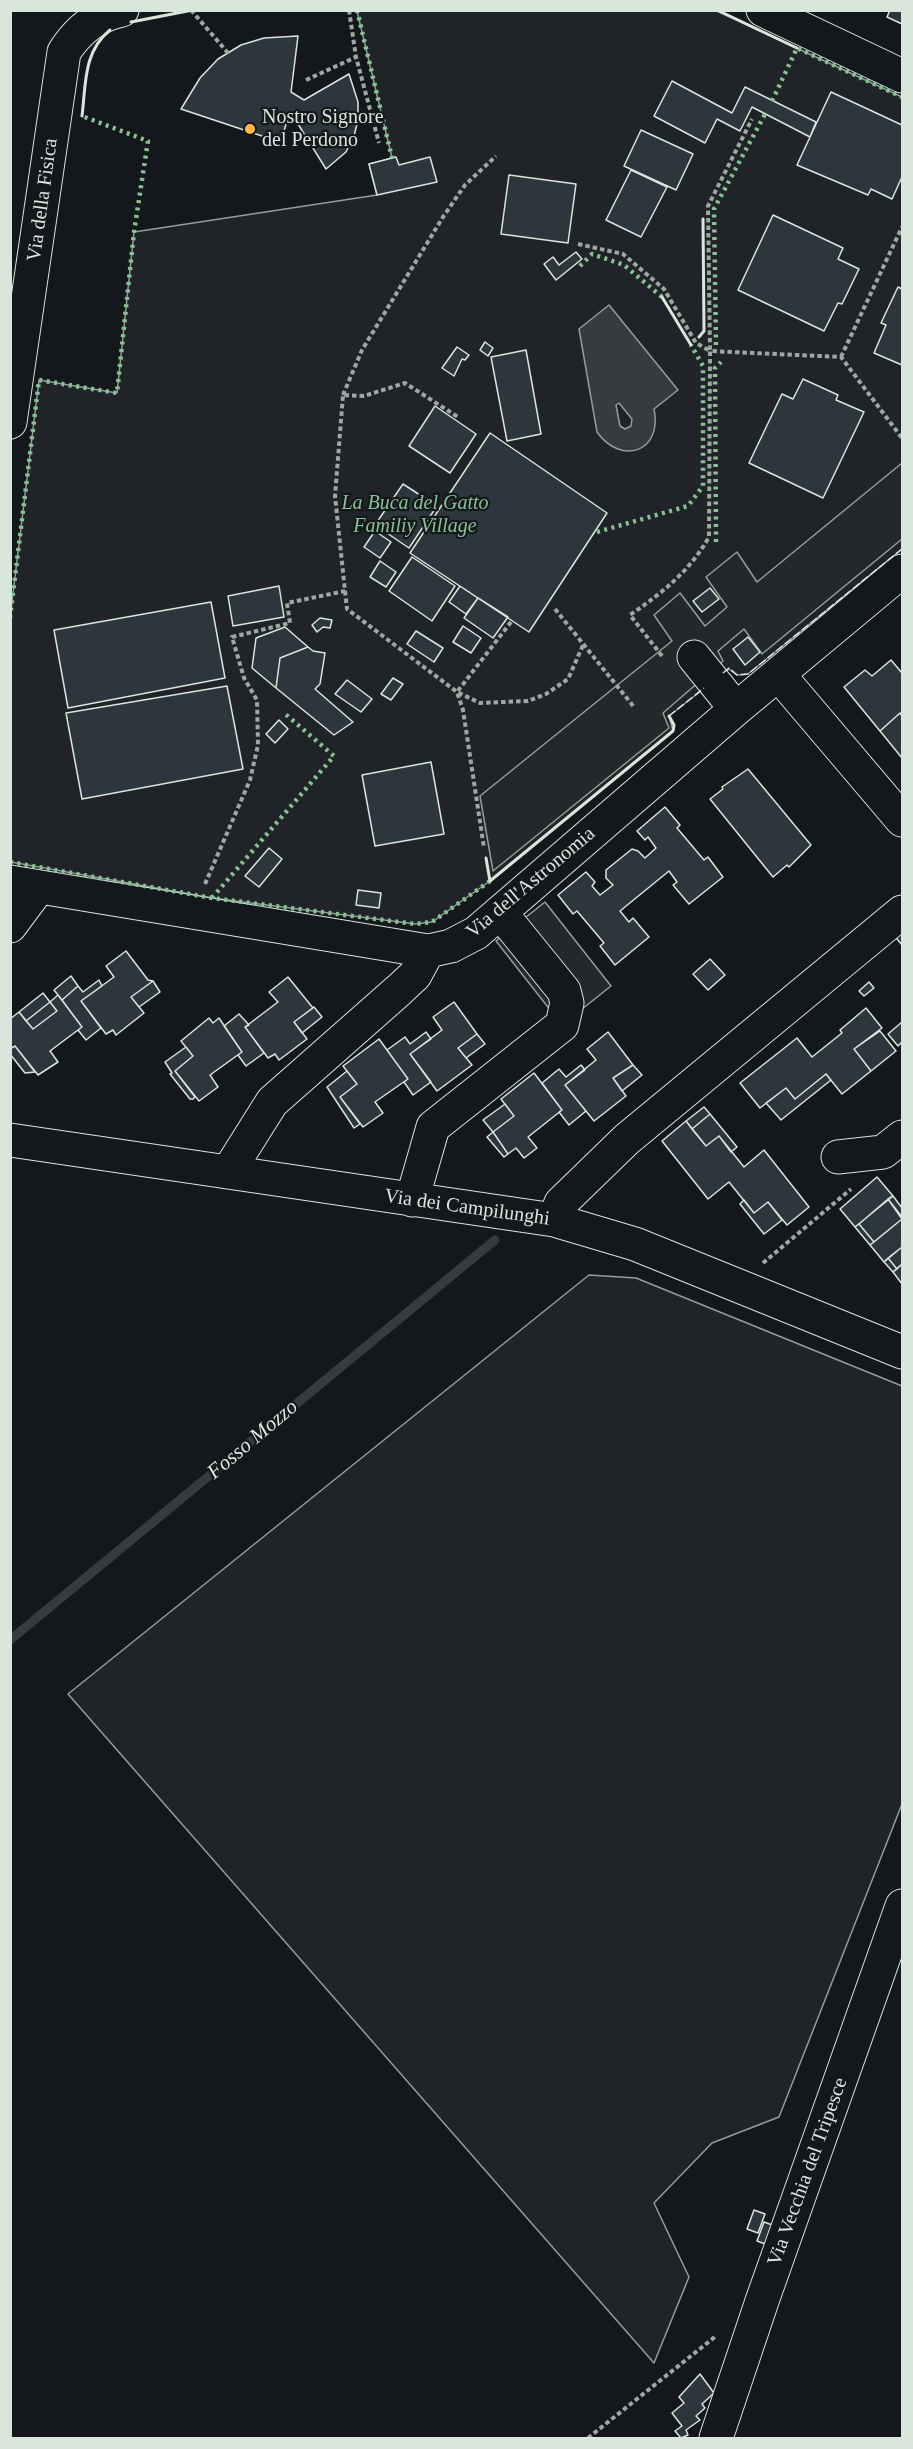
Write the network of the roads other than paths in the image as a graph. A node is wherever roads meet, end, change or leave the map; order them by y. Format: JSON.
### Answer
{"nodes":[{"id":1,"x":122,"y":10,"type":"edge"},
{"id":2,"x":763,"y":10,"type":"edge"},
{"id":3,"x":903,"y":76,"type":"edge"},
{"id":4,"x":10,"y":422,"type":"edge"},
{"id":5,"x":903,"y":571,"type":"edge"},
{"id":6,"x":681,"y":661,"type":"road end"},
{"id":7,"x":778,"y":674,"type":"junction"},
{"id":8,"x":736,"y":709,"type":"junction"},
{"id":9,"x":903,"y":820,"type":"edge"},
{"id":10,"x":25,"y":884,"type":"edge"},
{"id":11,"x":500,"y":912,"type":"junction"},
{"id":12,"x":903,"y":912,"type":"edge"},
{"id":13,"x":10,"y":926,"type":"edge"},
{"id":14,"x":428,"y":951,"type":"junction"},
{"id":15,"x":10,"y":1140,"type":"edge"},
{"id":16,"x":901,"y":1141,"type":"edge"},
{"id":17,"x":838,"y":1157,"type":"dead end"},
{"id":18,"x":228,"y":1172,"type":"junction"},
{"id":19,"x":412,"y":1200,"type":"junction"},
{"id":20,"x":554,"y":1220,"type":"junction"},
{"id":21,"x":903,"y":1352,"type":"edge"},
{"id":22,"x":903,"y":1906,"type":"edge"},
{"id":23,"x":716,"y":2439,"type":"edge"}],
"edges":[{"from":1,"to":4,"type":"street","name":"Via della Fisica"},
{"from":2,"to":3,"type":"street"},
{"from":5,"to":7,"type":"street","name":"Via dell'Astronomia"},
{"from":6,"to":8,"type":"street"},
{"from":7,"to":8,"type":"street","name":"Via dell'Astronomia"},
{"from":7,"to":9,"type":"street"},
{"from":8,"to":11,"type":"street","name":"Via dell'Astronomia"},
{"from":10,"to":13,"type":"street","name":"Via dell'Astronomia"},
{"from":10,"to":14,"type":"street","name":"Via dell'Astronomia"},
{"from":11,"to":14,"type":"street","name":"Via dell'Astronomia"},
{"from":11,"to":19,"type":"street"},
{"from":12,"to":20,"type":"street"},
{"from":14,"to":18,"type":"street"},
{"from":15,"to":18,"type":"street","name":"Via dei Campilunghi"},
{"from":16,"to":17,"type":"street"},
{"from":18,"to":19,"type":"street","name":"Via dei Campilunghi"},
{"from":19,"to":20,"type":"street","name":"Via dei Campilunghi"},
{"from":20,"to":21,"type":"street","name":"Via dei Campilunghi"},
{"from":22,"to":23,"type":"street","name":"Via Vecchia del Tripesce"}]}
